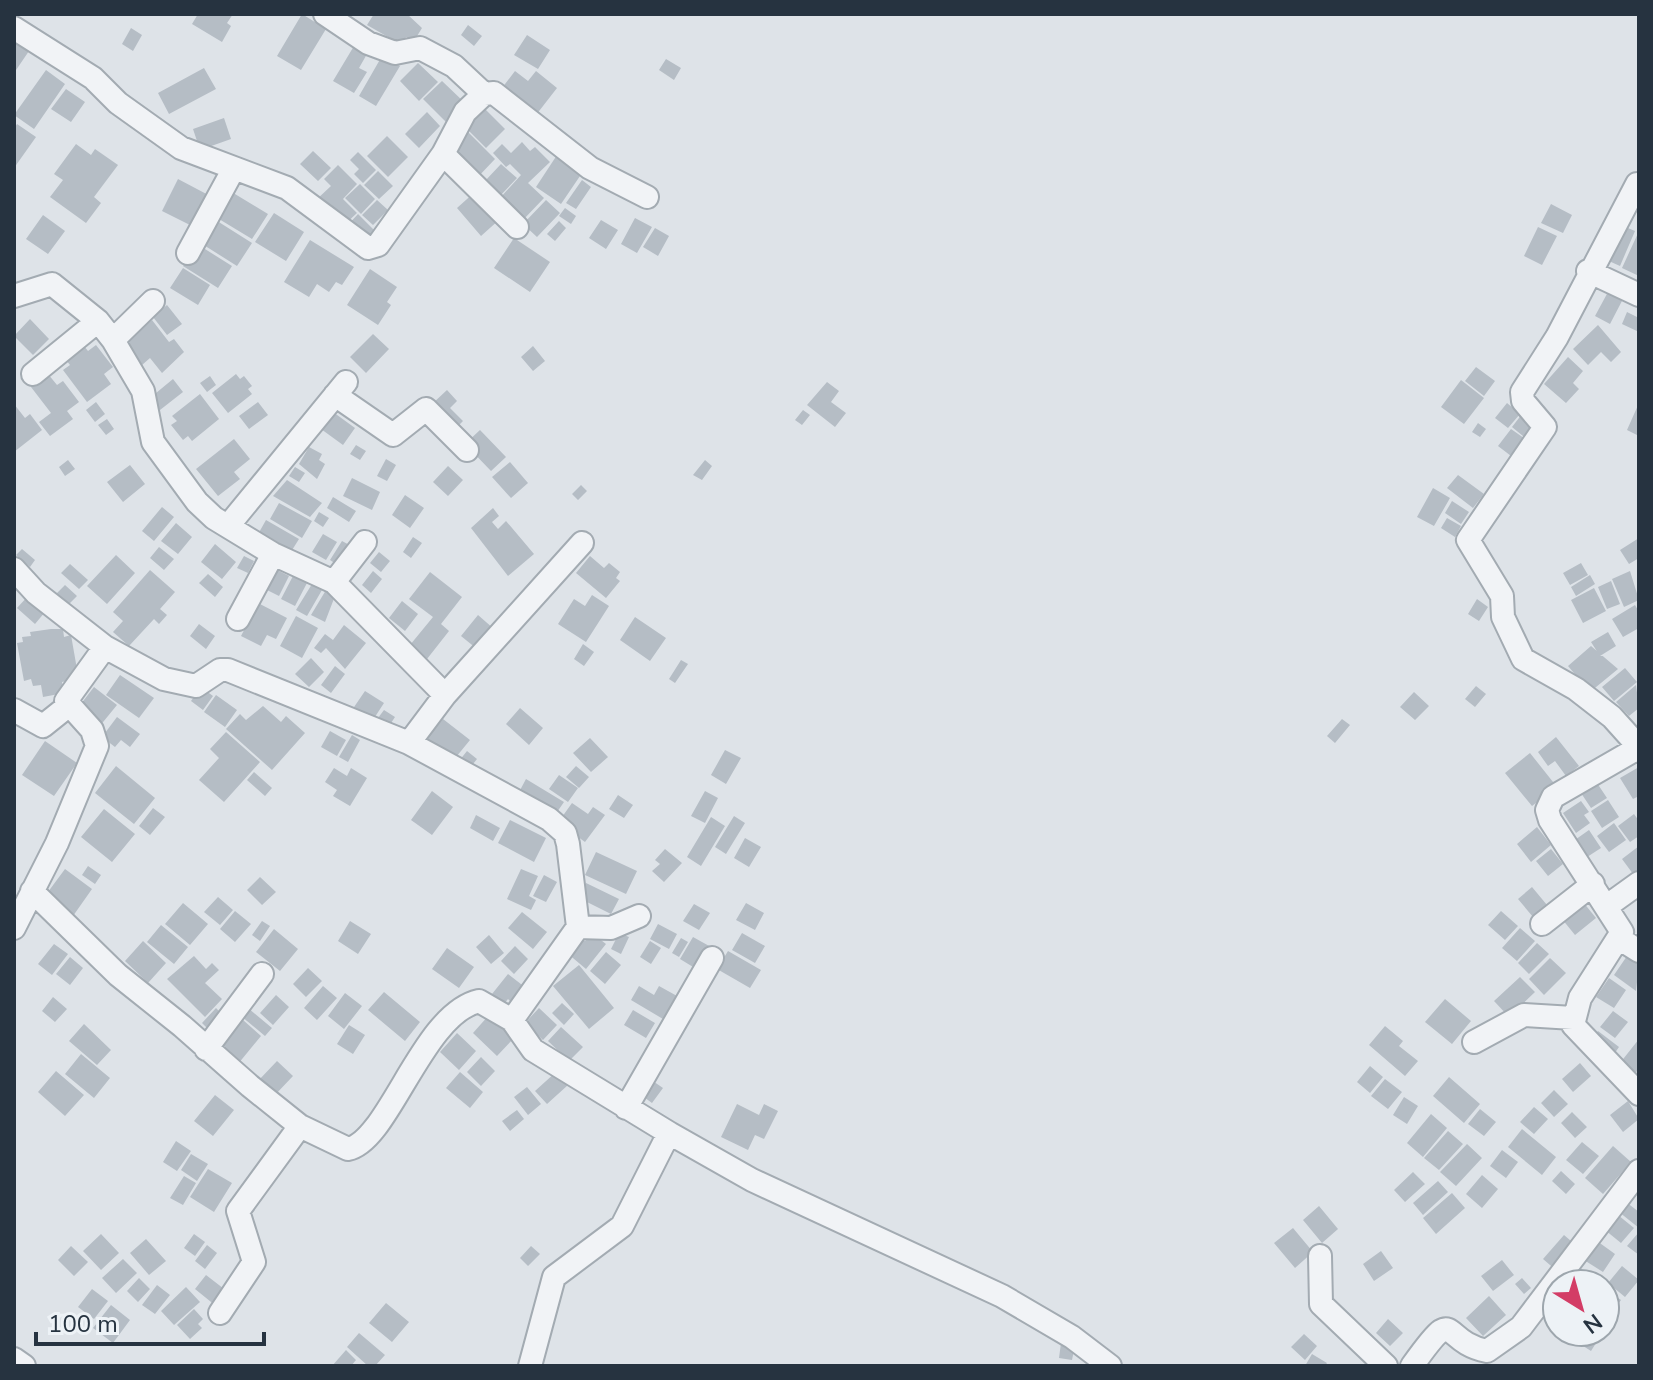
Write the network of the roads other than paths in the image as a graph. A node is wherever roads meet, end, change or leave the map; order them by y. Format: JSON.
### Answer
{"nodes":[{"id":1,"x":325,"y":14,"type":"edge"},
{"id":2,"x":14,"y":28,"type":"edge"},
{"id":3,"x":484,"y":94,"type":"junction"},
{"id":4,"x":443,"y":154,"type":"junction"},
{"id":5,"x":233,"y":170,"type":"junction"},
{"id":6,"x":1638,"y":179,"type":"edge"},
{"id":7,"x":647,"y":197,"type":"dead end"},
{"id":8,"x":517,"y":227,"type":"dead end"},
{"id":9,"x":188,"y":253,"type":"dead end"},
{"id":10,"x":1588,"y":271,"type":"junction"},
{"id":11,"x":1639,"y":295,"type":"edge"},
{"id":12,"x":14,"y":296,"type":"edge"},
{"id":13,"x":153,"y":301,"type":"dead end"},
{"id":14,"x":98,"y":321,"type":"junction"},
{"id":15,"x":113,"y":340,"type":"junction"},
{"id":16,"x":33,"y":374,"type":"dead end"},
{"id":17,"x":467,"y":450,"type":"dead end"},
{"id":18,"x":228,"y":526,"type":"junction"},
{"id":19,"x":365,"y":542,"type":"dead end"},
{"id":20,"x":582,"y":543,"type":"dead end"},
{"id":21,"x":273,"y":554,"type":"junction"},
{"id":22,"x":14,"y":569,"type":"edge"},
{"id":23,"x":334,"y":582,"type":"junction"},
{"id":24,"x":238,"y":619,"type":"dead end"},
{"id":25,"x":105,"y":647,"type":"junction"},
{"id":26,"x":445,"y":695,"type":"junction"},
{"id":27,"x":68,"y":706,"type":"junction"},
{"id":28,"x":14,"y":710,"type":"edge"},
{"id":29,"x":409,"y":743,"type":"junction"},
{"id":30,"x":1639,"y":749,"type":"edge"},
{"id":31,"x":1639,"y":883,"type":"edge"},
{"id":32,"x":1593,"y":884,"type":"junction"},
{"id":33,"x":32,"y":891,"type":"junction"},
{"id":34,"x":1607,"y":906,"type":"junction"},
{"id":35,"x":639,"y":916,"type":"dead end"},
{"id":36,"x":1542,"y":924,"type":"dead end"},
{"id":37,"x":578,"y":927,"type":"junction"},
{"id":38,"x":14,"y":928,"type":"edge"},
{"id":39,"x":1630,"y":945,"type":"edge"},
{"id":40,"x":712,"y":958,"type":"dead end"},
{"id":41,"x":262,"y":974,"type":"dead end"},
{"id":42,"x":1573,"y":1018,"type":"junction"},
{"id":43,"x":512,"y":1020,"type":"junction"},
{"id":44,"x":1474,"y":1042,"type":"dead end"},
{"id":45,"x":206,"y":1049,"type":"junction"},
{"id":46,"x":1639,"y":1093,"type":"edge"},
{"id":47,"x":626,"y":1108,"type":"junction"},
{"id":48,"x":300,"y":1126,"type":"junction"},
{"id":49,"x":669,"y":1133,"type":"junction"},
{"id":50,"x":1639,"y":1171,"type":"edge"},
{"id":51,"x":1320,"y":1256,"type":"dead end"},
{"id":52,"x":220,"y":1313,"type":"dead end"},
{"id":53,"x":1491,"y":1357,"type":"edge"},
{"id":54,"x":14,"y":1359,"type":"edge"},
{"id":55,"x":24,"y":1366,"type":"edge"},
{"id":56,"x":530,"y":1366,"type":"edge"},
{"id":57,"x":1110,"y":1366,"type":"edge"},
{"id":58,"x":1386,"y":1366,"type":"edge"},
{"id":59,"x":1412,"y":1366,"type":"edge"}],
"edges":[{"from":1,"to":3,"type":"street"},
{"from":2,"to":5,"type":"street"},
{"from":3,"to":4,"type":"street"},
{"from":3,"to":7,"type":"street"},
{"from":4,"to":5,"type":"street"},
{"from":4,"to":8,"type":"street"},
{"from":5,"to":9,"type":"street"},
{"from":6,"to":10,"type":"street"},
{"from":10,"to":11,"type":"street"},
{"from":10,"to":30,"type":"street"},
{"from":12,"to":14,"type":"street"},
{"from":13,"to":15,"type":"street"},
{"from":14,"to":15,"type":"street"},
{"from":14,"to":16,"type":"street"},
{"from":15,"to":18,"type":"street"},
{"from":17,"to":18,"type":"street"},
{"from":18,"to":21,"type":"street"},
{"from":19,"to":23,"type":"street"},
{"from":20,"to":26,"type":"street"},
{"from":21,"to":23,"type":"street"},
{"from":21,"to":24,"type":"street"},
{"from":22,"to":25,"type":"street"},
{"from":23,"to":26,"type":"street"},
{"from":25,"to":27,"type":"street"},
{"from":25,"to":29,"type":"street"},
{"from":26,"to":29,"type":"street"},
{"from":27,"to":28,"type":"street"},
{"from":27,"to":33,"type":"street"},
{"from":29,"to":37,"type":"street"},
{"from":30,"to":32,"type":"street"},
{"from":31,"to":34,"type":"street"},
{"from":32,"to":34,"type":"street"},
{"from":32,"to":36,"type":"street"},
{"from":33,"to":38,"type":"street"},
{"from":33,"to":45,"type":"street"},
{"from":34,"to":39,"type":"street"},
{"from":35,"to":37,"type":"street"},
{"from":37,"to":43,"type":"street"},
{"from":39,"to":42,"type":"street"},
{"from":40,"to":47,"type":"street"},
{"from":41,"to":45,"type":"street"},
{"from":42,"to":44,"type":"street"},
{"from":42,"to":46,"type":"street"},
{"from":43,"to":47,"type":"street"},
{"from":43,"to":48,"type":"street"},
{"from":45,"to":48,"type":"street"},
{"from":47,"to":49,"type":"street"},
{"from":48,"to":52,"type":"street"},
{"from":49,"to":56,"type":"street"},
{"from":49,"to":57,"type":"street"},
{"from":50,"to":53,"type":"street"},
{"from":51,"to":58,"type":"street"},
{"from":53,"to":59,"type":"street"},
{"from":54,"to":55,"type":"street"}]}
